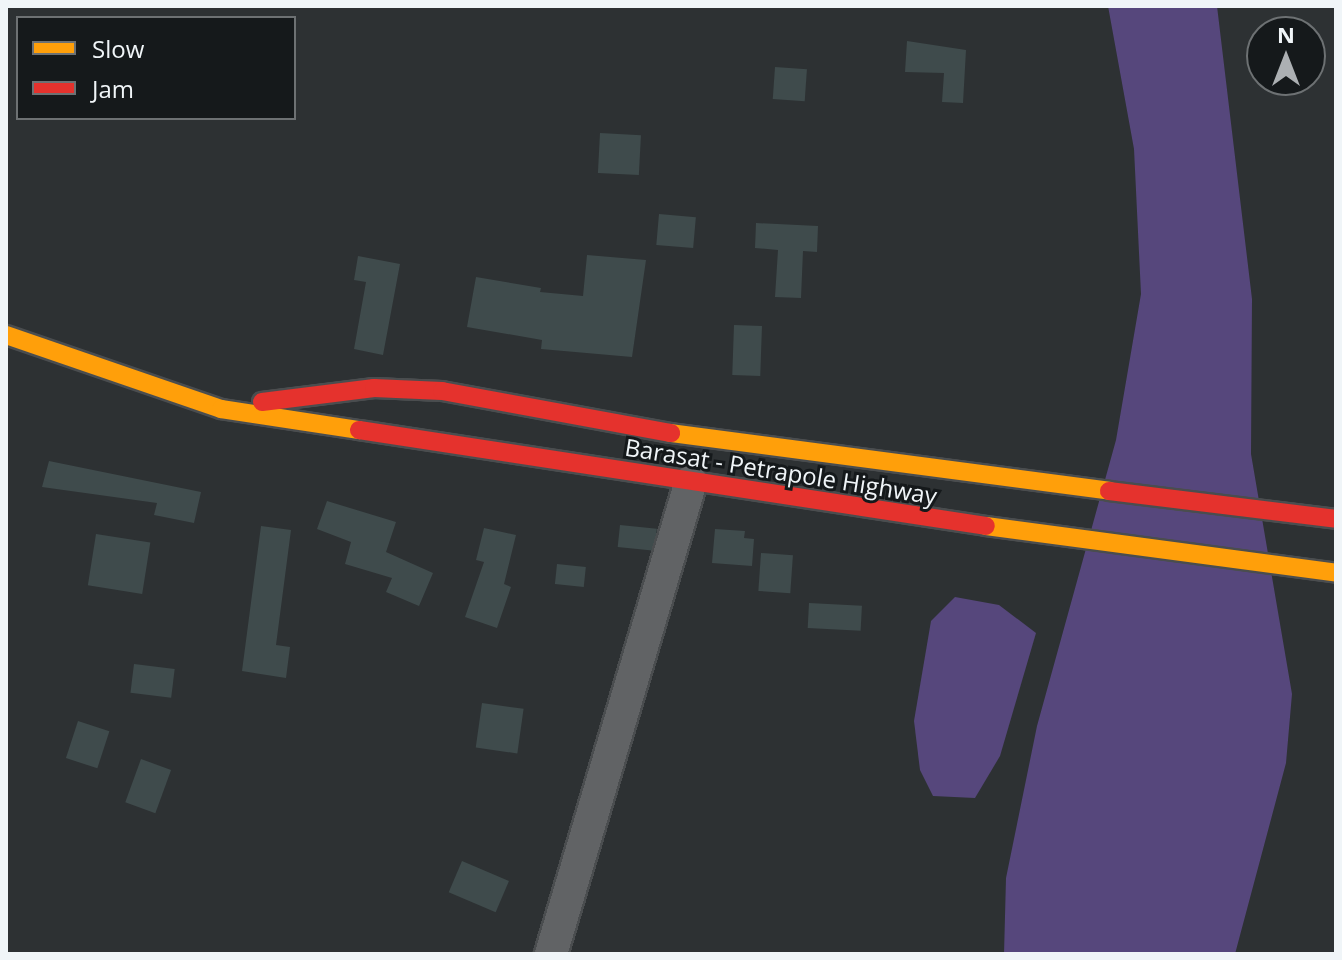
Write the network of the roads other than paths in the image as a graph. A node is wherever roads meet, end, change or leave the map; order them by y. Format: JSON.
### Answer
{"nodes":[{"id":1,"x":6,"y":335,"type":"edge"},
{"id":2,"x":221,"y":409,"type":"junction"},
{"id":3,"x":691,"y":481,"type":"junction"},
{"id":4,"x":1336,"y":519,"type":"edge"},
{"id":5,"x":1336,"y":573,"type":"edge"},
{"id":6,"x":551,"y":954,"type":"edge"}],
"edges":[{"from":1,"to":2,"type":"highway","name":"Barasat - Petrapole Highway"},
{"from":2,"to":3,"type":"highway","name":"Barasat - Petrapole Highway"},
{"from":2,"to":4,"type":"highway","name":"Barasat - Petrapole Highway"},
{"from":3,"to":5,"type":"highway","name":"Barasat - Petrapole Highway"},
{"from":3,"to":6,"type":"street"}]}
